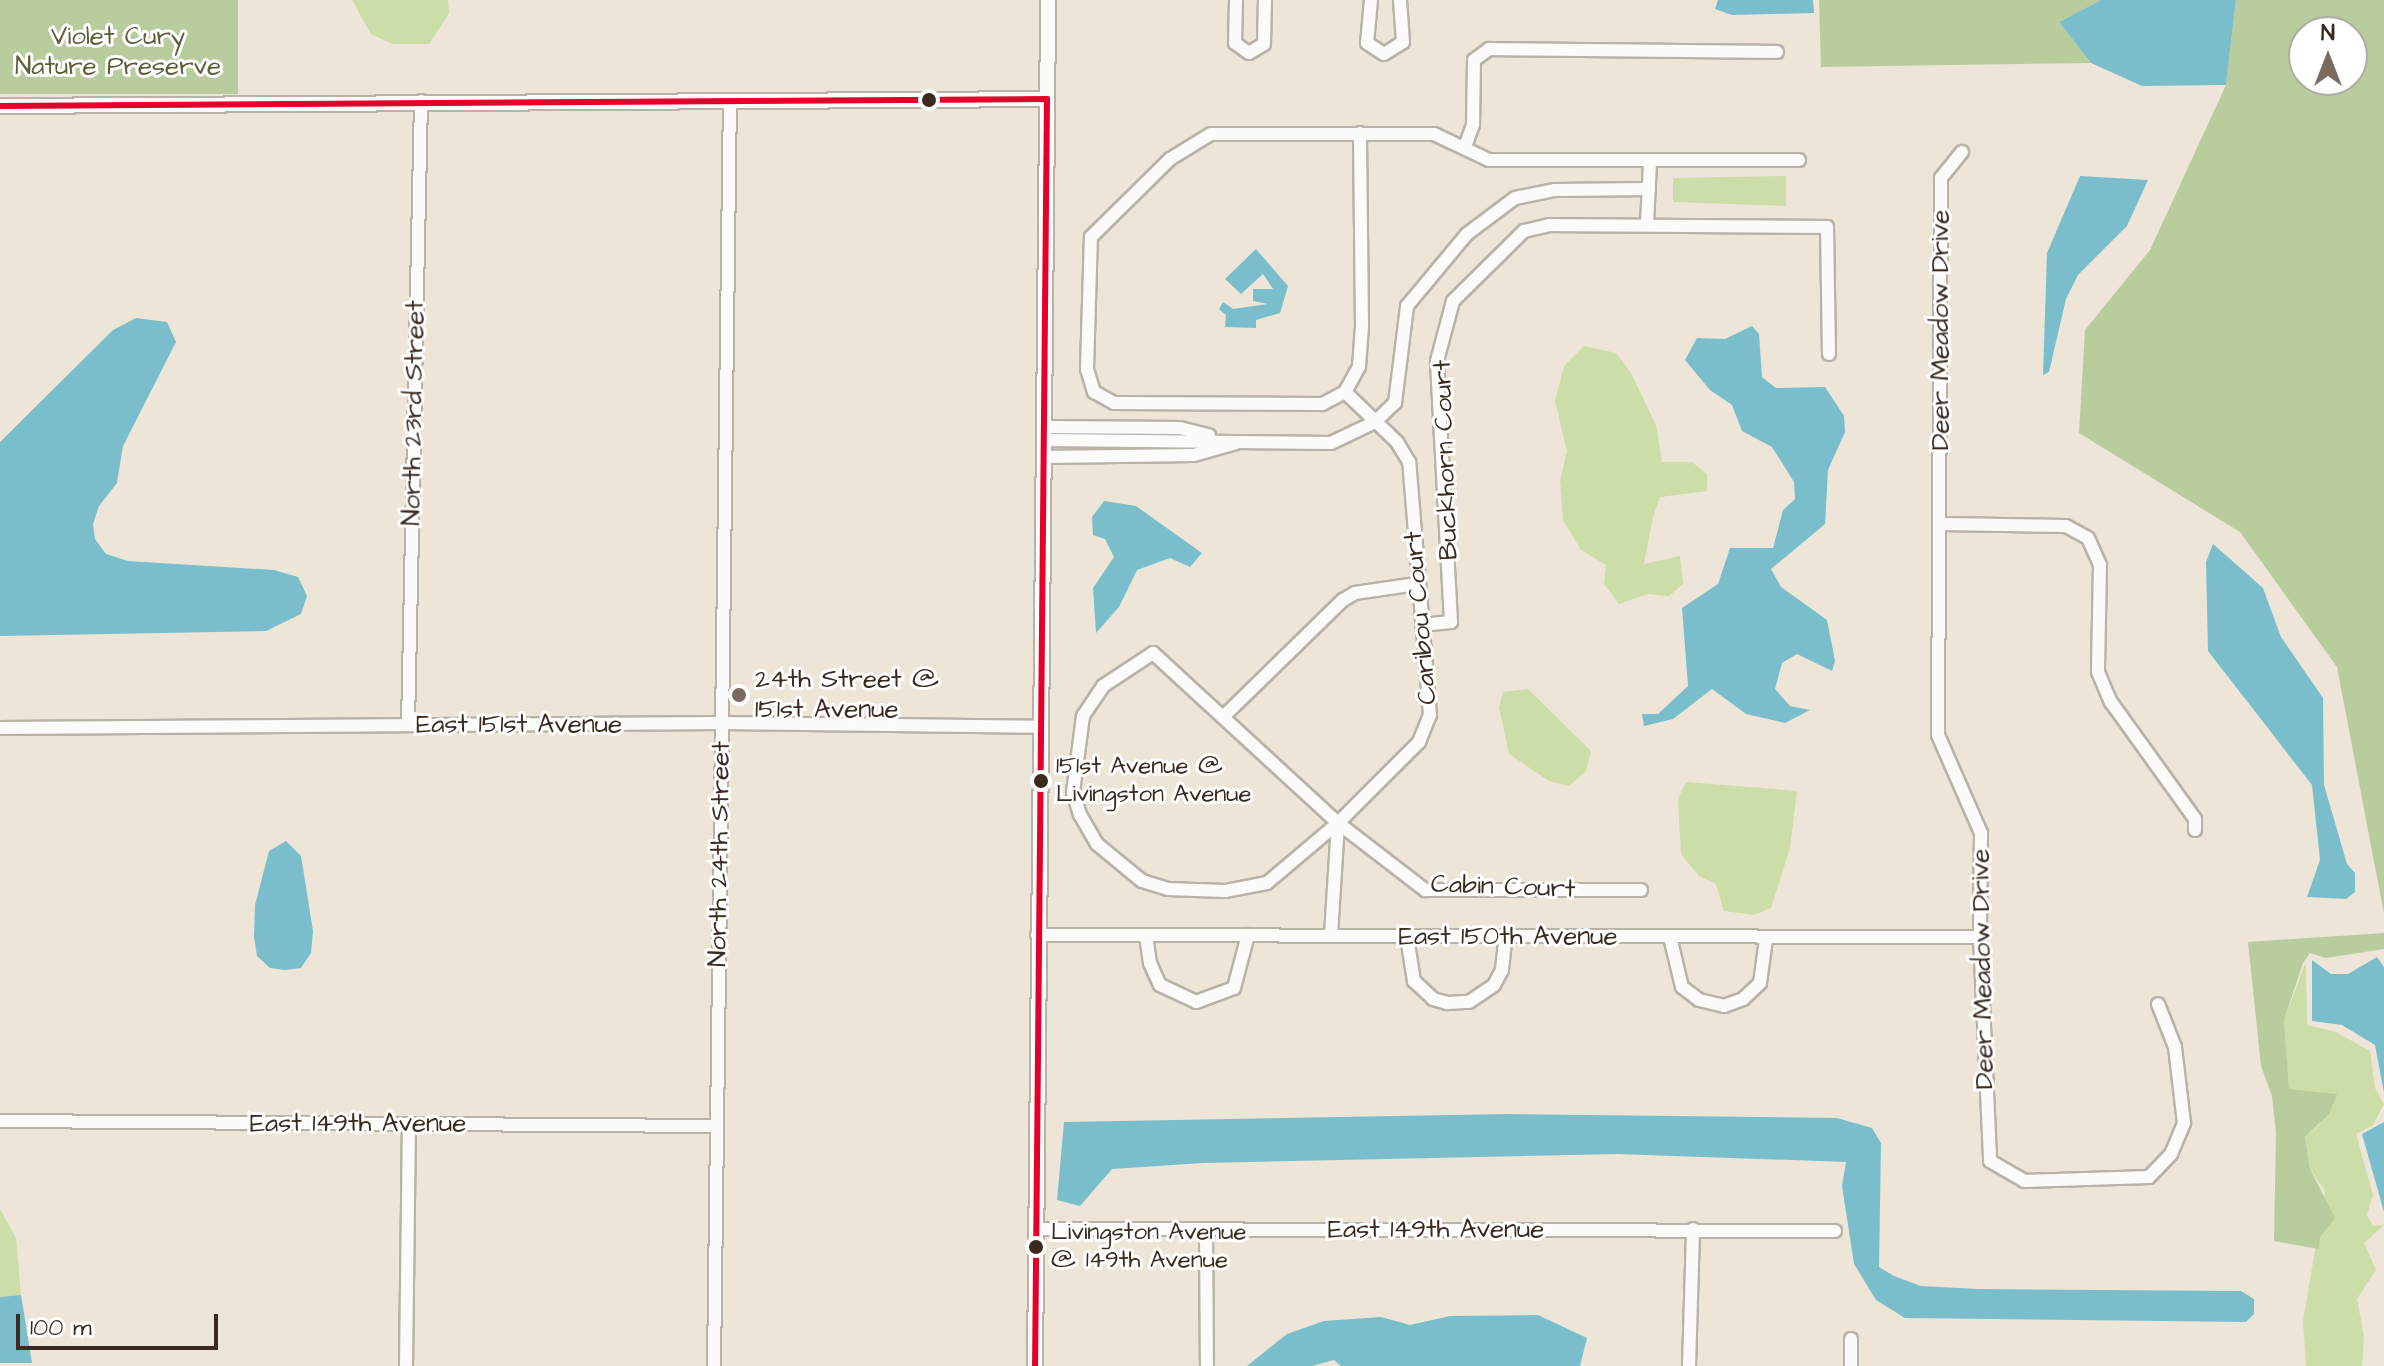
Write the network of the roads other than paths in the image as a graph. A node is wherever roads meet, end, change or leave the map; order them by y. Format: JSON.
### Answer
{"nodes":[{"id":1,"x":1048,"y":0,"type":"edge"},
{"id":2,"x":1236,"y":0,"type":"edge"},
{"id":3,"x":1265,"y":0,"type":"edge"},
{"id":4,"x":1371,"y":0,"type":"edge"},
{"id":5,"x":1400,"y":0,"type":"edge"},
{"id":6,"x":1777,"y":52,"type":"dead end"},
{"id":7,"x":1047,"y":99,"type":"junction"},
{"id":8,"x":421,"y":101,"type":"junction"},
{"id":9,"x":730,"y":101,"type":"junction"},
{"id":10,"x":0,"y":106,"type":"edge"},
{"id":11,"x":1360,"y":133,"type":"junction"},
{"id":12,"x":1466,"y":144,"type":"junction"},
{"id":13,"x":1962,"y":152,"type":"dead end"},
{"id":14,"x":1799,"y":160,"type":"dead end"},
{"id":15,"x":1650,"y":162,"type":"junction"},
{"id":16,"x":1649,"y":189,"type":"junction"},
{"id":17,"x":1647,"y":224,"type":"junction"},
{"id":18,"x":1829,"y":354,"type":"dead end"},
{"id":19,"x":1345,"y":392,"type":"junction"},
{"id":20,"x":1375,"y":422,"type":"junction"},
{"id":21,"x":1045,"y":434,"type":"junction"},
{"id":22,"x":1239,"y":442,"type":"junction"},
{"id":23,"x":1045,"y":457,"type":"junction"},
{"id":24,"x":1941,"y":524,"type":"junction"},
{"id":25,"x":1416,"y":584,"type":"junction"},
{"id":26,"x":1422,"y":625,"type":"junction"},
{"id":27,"x":1223,"y":717,"type":"junction"},
{"id":28,"x":722,"y":723,"type":"junction"},
{"id":29,"x":408,"y":725,"type":"junction"},
{"id":30,"x":1038,"y":727,"type":"junction"},
{"id":31,"x":0,"y":728,"type":"edge"},
{"id":32,"x":1338,"y":823,"type":"junction"},
{"id":33,"x":2195,"y":830,"type":"dead end"},
{"id":34,"x":1641,"y":890,"type":"dead end"},
{"id":35,"x":1037,"y":935,"type":"junction"},
{"id":36,"x":1146,"y":935,"type":"junction"},
{"id":37,"x":1248,"y":935,"type":"junction"},
{"id":38,"x":1331,"y":935,"type":"junction"},
{"id":39,"x":1407,"y":937,"type":"junction"},
{"id":40,"x":1670,"y":937,"type":"junction"},
{"id":41,"x":1980,"y":937,"type":"junction"},
{"id":42,"x":1505,"y":939,"type":"junction"},
{"id":43,"x":1766,"y":939,"type":"junction"},
{"id":44,"x":2158,"y":1004,"type":"dead end"},
{"id":45,"x":0,"y":1121,"type":"edge"},
{"id":46,"x":409,"y":1125,"type":"junction"},
{"id":47,"x":717,"y":1126,"type":"junction"},
{"id":48,"x":1036,"y":1229,"type":"junction"},
{"id":49,"x":1693,"y":1229,"type":"junction"},
{"id":50,"x":1206,"y":1230,"type":"junction"},
{"id":51,"x":1835,"y":1231,"type":"dead end"},
{"id":52,"x":1851,"y":1339,"type":"dead end"},
{"id":53,"x":406,"y":1366,"type":"edge"},
{"id":54,"x":714,"y":1366,"type":"edge"},
{"id":55,"x":1035,"y":1366,"type":"edge"},
{"id":56,"x":1207,"y":1366,"type":"edge"},
{"id":57,"x":1689,"y":1366,"type":"edge"},
{"id":58,"x":1851,"y":1366,"type":"edge"}],
"edges":[{"from":1,"to":7,"type":"street"},
{"from":2,"to":3,"type":"street"},
{"from":4,"to":5,"type":"street"},
{"from":6,"to":12,"type":"street"},
{"from":7,"to":9,"type":"street"},
{"from":7,"to":21,"type":"street"},
{"from":8,"to":9,"type":"street"},
{"from":8,"to":10,"type":"street"},
{"from":8,"to":29,"type":"street","name":"North 23rd Street"},
{"from":9,"to":28,"type":"street","name":"North 24th Street"},
{"from":11,"to":12,"type":"street"},
{"from":11,"to":19,"type":"street"},
{"from":11,"to":19,"type":"street"},
{"from":12,"to":15,"type":"street"},
{"from":13,"to":24,"type":"street","name":"Deer Meadow Drive"},
{"from":14,"to":15,"type":"street"},
{"from":15,"to":16,"type":"street"},
{"from":16,"to":17,"type":"street"},
{"from":16,"to":20,"type":"street"},
{"from":17,"to":18,"type":"street","name":"Buckhorn Court"},
{"from":17,"to":26,"type":"street","name":"Buckhorn Court"},
{"from":19,"to":20,"type":"street","name":"Caribou Court"},
{"from":20,"to":22,"type":"street"},
{"from":20,"to":25,"type":"street","name":"Caribou Court"},
{"from":21,"to":22,"type":"street"},
{"from":21,"to":23,"type":"street"},
{"from":22,"to":23,"type":"street"},
{"from":23,"to":30,"type":"street"},
{"from":24,"to":33,"type":"street"},
{"from":24,"to":41,"type":"street","name":"Deer Meadow Drive"},
{"from":25,"to":26,"type":"street","name":"Caribou Court"},
{"from":25,"to":27,"type":"street"},
{"from":26,"to":32,"type":"street","name":"Caribou Court"},
{"from":27,"to":32,"type":"street","name":"Cabin Court"},
{"from":27,"to":32,"type":"street","name":"Caribou Court"},
{"from":28,"to":29,"type":"street","name":"East 151st Avenue"},
{"from":28,"to":30,"type":"street","name":"East 151st Avenue"},
{"from":28,"to":47,"type":"street","name":"North 24th Street"},
{"from":29,"to":31,"type":"street","name":"East 151st Avenue"},
{"from":30,"to":35,"type":"street"},
{"from":32,"to":34,"type":"street","name":"Cabin Court"},
{"from":32,"to":38,"type":"street"},
{"from":35,"to":36,"type":"street","name":"East 150th Avenue"},
{"from":35,"to":48,"type":"street"},
{"from":36,"to":37,"type":"street","name":"East 150th Avenue"},
{"from":36,"to":37,"type":"street"},
{"from":37,"to":38,"type":"street","name":"East 150th Avenue"},
{"from":38,"to":39,"type":"street","name":"East 150th Avenue"},
{"from":39,"to":42,"type":"street","name":"East 150th Avenue"},
{"from":39,"to":42,"type":"street"},
{"from":40,"to":42,"type":"street","name":"East 150th Avenue"},
{"from":40,"to":43,"type":"street","name":"East 150th Avenue"},
{"from":40,"to":43,"type":"street"},
{"from":41,"to":43,"type":"street","name":"East 150th Avenue"},
{"from":41,"to":44,"type":"street","name":"Deer Meadow Drive"},
{"from":45,"to":46,"type":"street","name":"East 149th Avenue"},
{"from":46,"to":47,"type":"street","name":"East 149th Avenue"},
{"from":46,"to":53,"type":"street"},
{"from":47,"to":54,"type":"street","name":"North 24th Street"},
{"from":48,"to":50,"type":"street","name":"East 149th Avenue"},
{"from":48,"to":55,"type":"street"},
{"from":49,"to":50,"type":"street","name":"East 149th Avenue"},
{"from":49,"to":51,"type":"street","name":"East 149th Avenue"},
{"from":49,"to":57,"type":"street"},
{"from":50,"to":56,"type":"street"},
{"from":52,"to":58,"type":"street"}]}
